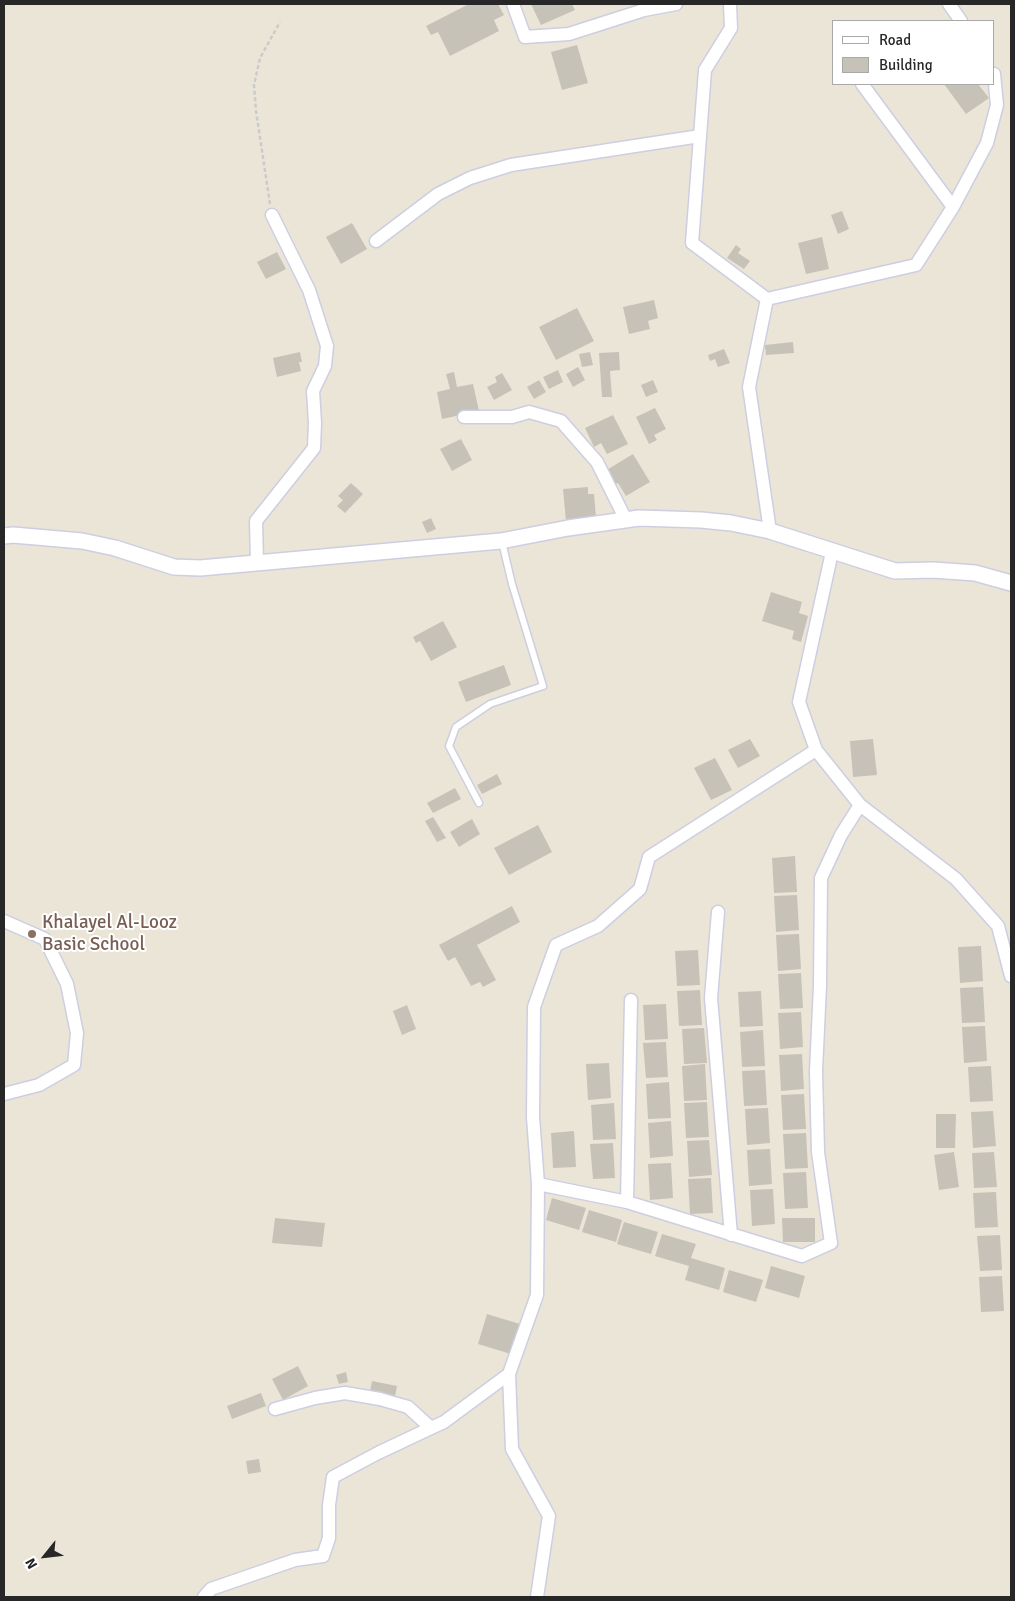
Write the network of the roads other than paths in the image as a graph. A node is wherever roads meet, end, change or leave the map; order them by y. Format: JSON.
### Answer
{"nodes":[{"id":1,"x":513,"y":4,"type":"edge"},
{"id":2,"x":676,"y":4,"type":"edge"},
{"id":3,"x":730,"y":4,"type":"edge"},
{"id":4,"x":949,"y":4,"type":"edge"},
{"id":5,"x":960,"y":20,"type":"edge"},
{"id":6,"x":863,"y":85,"type":"edge"},
{"id":7,"x":995,"y":85,"type":"edge"},
{"id":8,"x":700,"y":136,"type":"junction"},
{"id":9,"x":954,"y":207,"type":"junction"},
{"id":10,"x":272,"y":215,"type":"road end"},
{"id":11,"x":376,"y":241,"type":"dead end"},
{"id":12,"x":767,"y":299,"type":"junction"},
{"id":13,"x":464,"y":417,"type":"dead end"},
{"id":14,"x":626,"y":520,"type":"junction"},
{"id":15,"x":770,"y":531,"type":"junction"},
{"id":16,"x":4,"y":536,"type":"edge"},
{"id":17,"x":502,"y":540,"type":"junction"},
{"id":18,"x":832,"y":552,"type":"junction"},
{"id":19,"x":258,"y":564,"type":"junction"},
{"id":20,"x":1011,"y":583,"type":"edge"},
{"id":21,"x":816,"y":750,"type":"junction"},
{"id":22,"x":479,"y":803,"type":"dead end"},
{"id":23,"x":860,"y":805,"type":"junction"},
{"id":24,"x":718,"y":912,"type":"dead end"},
{"id":25,"x":4,"y":920,"type":"edge"},
{"id":26,"x":1011,"y":976,"type":"edge"},
{"id":27,"x":631,"y":1000,"type":"dead end"},
{"id":28,"x":4,"y":1094,"type":"edge"},
{"id":29,"x":538,"y":1184,"type":"junction"},
{"id":30,"x":627,"y":1202,"type":"junction"},
{"id":31,"x":731,"y":1235,"type":"junction"},
{"id":32,"x":509,"y":1374,"type":"junction"},
{"id":33,"x":275,"y":1409,"type":"dead end"},
{"id":34,"x":431,"y":1428,"type":"junction"},
{"id":35,"x":204,"y":1597,"type":"edge"},
{"id":36,"x":537,"y":1597,"type":"edge"}],
"edges":[{"from":1,"to":2,"type":"street"},
{"from":3,"to":8,"type":"street"},
{"from":4,"to":5,"type":"street"},
{"from":6,"to":9,"type":"street"},
{"from":7,"to":9,"type":"street"},
{"from":8,"to":11,"type":"street"},
{"from":8,"to":12,"type":"street"},
{"from":9,"to":12,"type":"street"},
{"from":10,"to":19,"type":"street"},
{"from":12,"to":15,"type":"street"},
{"from":13,"to":14,"type":"street"},
{"from":14,"to":15,"type":"street"},
{"from":14,"to":17,"type":"street"},
{"from":15,"to":18,"type":"street"},
{"from":16,"to":19,"type":"street"},
{"from":17,"to":19,"type":"street"},
{"from":17,"to":22,"type":"lane"},
{"from":18,"to":20,"type":"street"},
{"from":18,"to":21,"type":"street"},
{"from":21,"to":23,"type":"street"},
{"from":21,"to":29,"type":"street"},
{"from":23,"to":26,"type":"street"},
{"from":23,"to":31,"type":"street"},
{"from":24,"to":31,"type":"street"},
{"from":25,"to":28,"type":"street"},
{"from":27,"to":30,"type":"street"},
{"from":29,"to":30,"type":"street"},
{"from":29,"to":32,"type":"street"},
{"from":30,"to":31,"type":"street"},
{"from":32,"to":34,"type":"street"},
{"from":32,"to":36,"type":"street"},
{"from":33,"to":34,"type":"street"},
{"from":34,"to":35,"type":"street"}]}
